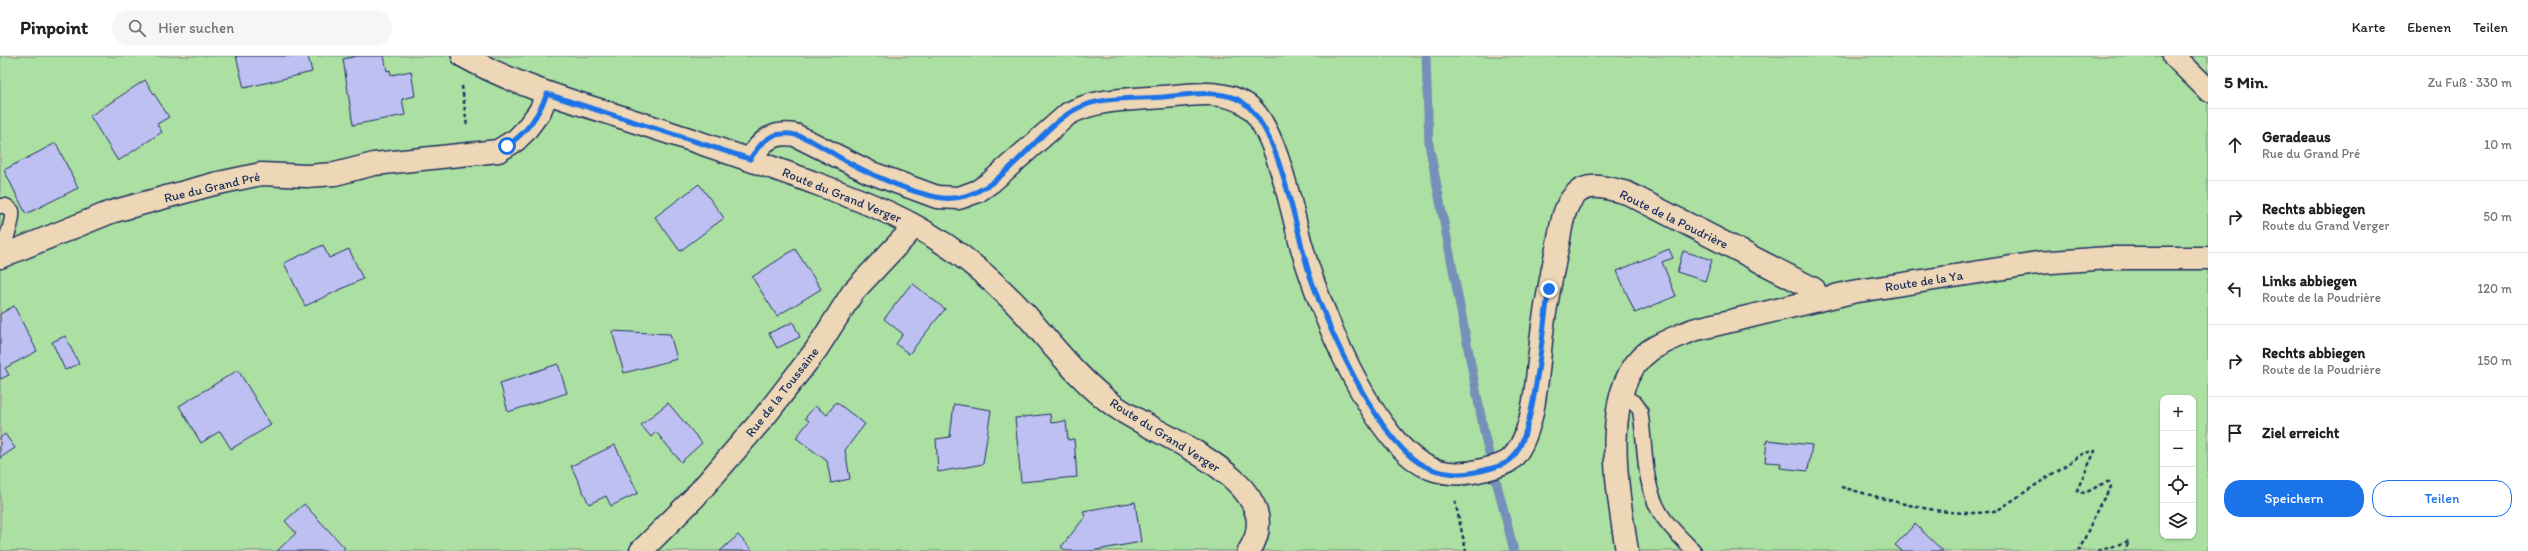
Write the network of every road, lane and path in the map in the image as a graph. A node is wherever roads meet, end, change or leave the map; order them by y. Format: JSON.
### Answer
{"nodes":[{"id":1,"x":464,"y":56,"type":"edge"},
{"id":2,"x":2174,"y":56,"type":"edge"},
{"id":3,"x":461,"y":79,"type":"dead end"},
{"id":4,"x":2208,"y":90,"type":"edge"},
{"id":5,"x":547,"y":94,"type":"junction"},
{"id":6,"x":471,"y":155,"type":"junction"},
{"id":7,"x":750,"y":159,"type":"junction"},
{"id":8,"x":0,"y":206,"type":"edge"},
{"id":9,"x":915,"y":226,"type":"junction"},
{"id":10,"x":3,"y":255,"type":"edge"},
{"id":11,"x":2208,"y":258,"type":"edge"},
{"id":12,"x":1818,"y":299,"type":"junction"},
{"id":13,"x":1622,"y":396,"type":"junction"},
{"id":14,"x":1452,"y":474,"type":"junction"},
{"id":15,"x":1841,"y":487,"type":"dead end"},
{"id":16,"x":641,"y":551,"type":"edge"},
{"id":17,"x":1249,"y":551,"type":"edge"},
{"id":18,"x":1466,"y":551,"type":"edge"},
{"id":19,"x":1627,"y":551,"type":"edge"},
{"id":20,"x":1694,"y":551,"type":"edge"},
{"id":21,"x":2079,"y":551,"type":"edge"},
{"id":22,"x":2098,"y":551,"type":"edge"},
{"id":23,"x":2125,"y":551,"type":"edge"}],
"edges":[{"from":1,"to":5,"type":"street","name":"Route du Grand Verger"},
{"from":2,"to":4,"type":"street"},
{"from":3,"to":6,"type":"path"},
{"from":5,"to":6,"type":"street","name":"Rue du Grand Pré"},
{"from":5,"to":7,"type":"street","name":"Route du Grand Verger"},
{"from":6,"to":10,"type":"street","name":"Rue du Grand Pré"},
{"from":7,"to":9,"type":"street","name":"Route du Grand Verger"},
{"from":7,"to":14,"type":"street","name":"Route de la Poudrière"},
{"from":8,"to":10,"type":"lane"},
{"from":9,"to":16,"type":"street","name":"Rue de la Toussaine"},
{"from":9,"to":17,"type":"street","name":"Route du Grand Verger"},
{"from":11,"to":12,"type":"street","name":"Route de la Ya"},
{"from":12,"to":13,"type":"street","name":"Route de la Ya"},
{"from":12,"to":14,"type":"street","name":"Route de la Poudrière"},
{"from":13,"to":19,"type":"street"},
{"from":13,"to":20,"type":"lane"},
{"from":14,"to":18,"type":"path"},
{"from":15,"to":21,"type":"path"},
{"from":22,"to":23,"type":"path"}]}
